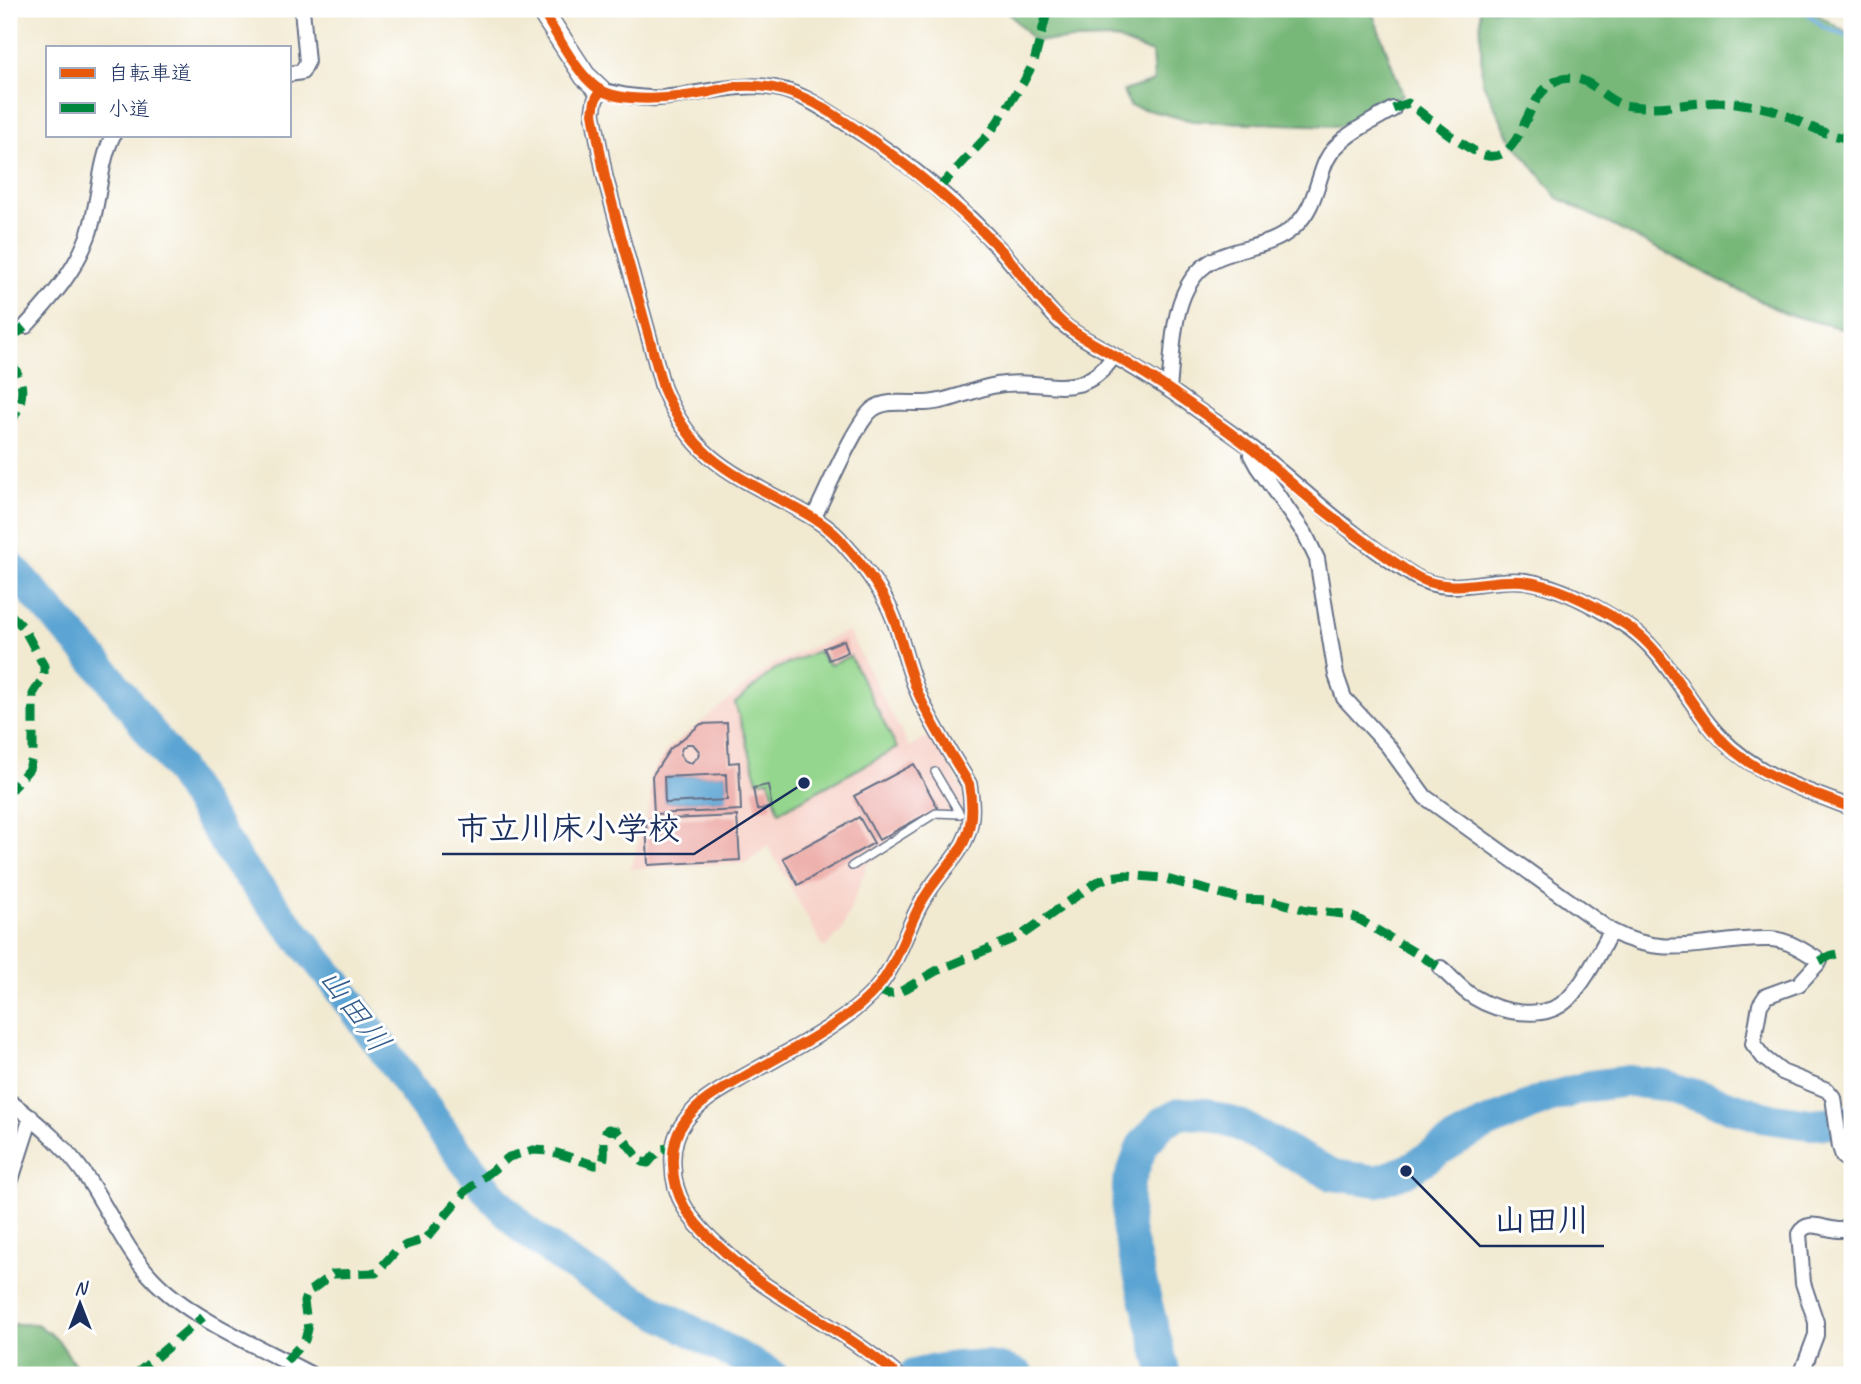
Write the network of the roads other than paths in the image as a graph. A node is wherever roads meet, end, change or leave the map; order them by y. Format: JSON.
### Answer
{"nodes":[{"id":1,"x":302,"y":9,"type":"edge"},
{"id":2,"x":541,"y":9,"type":"edge"},
{"id":3,"x":290,"y":74,"type":"edge"},
{"id":4,"x":600,"y":90,"type":"junction"},
{"id":5,"x":1393,"y":109,"type":"dead end"},
{"id":6,"x":113,"y":136,"type":"edge"},
{"id":7,"x":26,"y":326,"type":"dead end"},
{"id":8,"x":1114,"y":356,"type":"junction"},
{"id":9,"x":1169,"y":389,"type":"junction"},
{"id":10,"x":1251,"y":448,"type":"junction"},
{"id":11,"x":814,"y":517,"type":"junction"},
{"id":12,"x":935,"y":772,"type":"dead end"},
{"id":13,"x":1852,"y":808,"type":"edge"},
{"id":14,"x":965,"y":814,"type":"junction"},
{"id":15,"x":852,"y":866,"type":"dead end"},
{"id":16,"x":1611,"y":931,"type":"junction"},
{"id":17,"x":1441,"y":968,"type":"dead end"},
{"id":18,"x":9,"y":1101,"type":"edge"},
{"id":19,"x":31,"y":1117,"type":"junction"},
{"id":20,"x":1852,"y":1165,"type":"edge"},
{"id":21,"x":9,"y":1186,"type":"edge"},
{"id":22,"x":1852,"y":1227,"type":"edge"},
{"id":23,"x":892,"y":1371,"type":"edge"},
{"id":24,"x":312,"y":1375,"type":"edge"},
{"id":25,"x":1801,"y":1375,"type":"edge"}],
"edges":[{"from":1,"to":3,"type":"street"},
{"from":2,"to":4,"type":"street"},
{"from":4,"to":8,"type":"street"},
{"from":4,"to":11,"type":"street"},
{"from":5,"to":9,"type":"street"},
{"from":6,"to":7,"type":"street"},
{"from":8,"to":9,"type":"street"},
{"from":8,"to":11,"type":"street"},
{"from":9,"to":10,"type":"street"},
{"from":10,"to":13,"type":"street"},
{"from":10,"to":16,"type":"street"},
{"from":11,"to":14,"type":"street"},
{"from":12,"to":14,"type":"lane"},
{"from":14,"to":15,"type":"lane"},
{"from":14,"to":23,"type":"street"},
{"from":16,"to":17,"type":"street"},
{"from":16,"to":20,"type":"street"},
{"from":18,"to":19,"type":"street"},
{"from":19,"to":21,"type":"street"},
{"from":19,"to":24,"type":"street"},
{"from":22,"to":25,"type":"street"}]}
